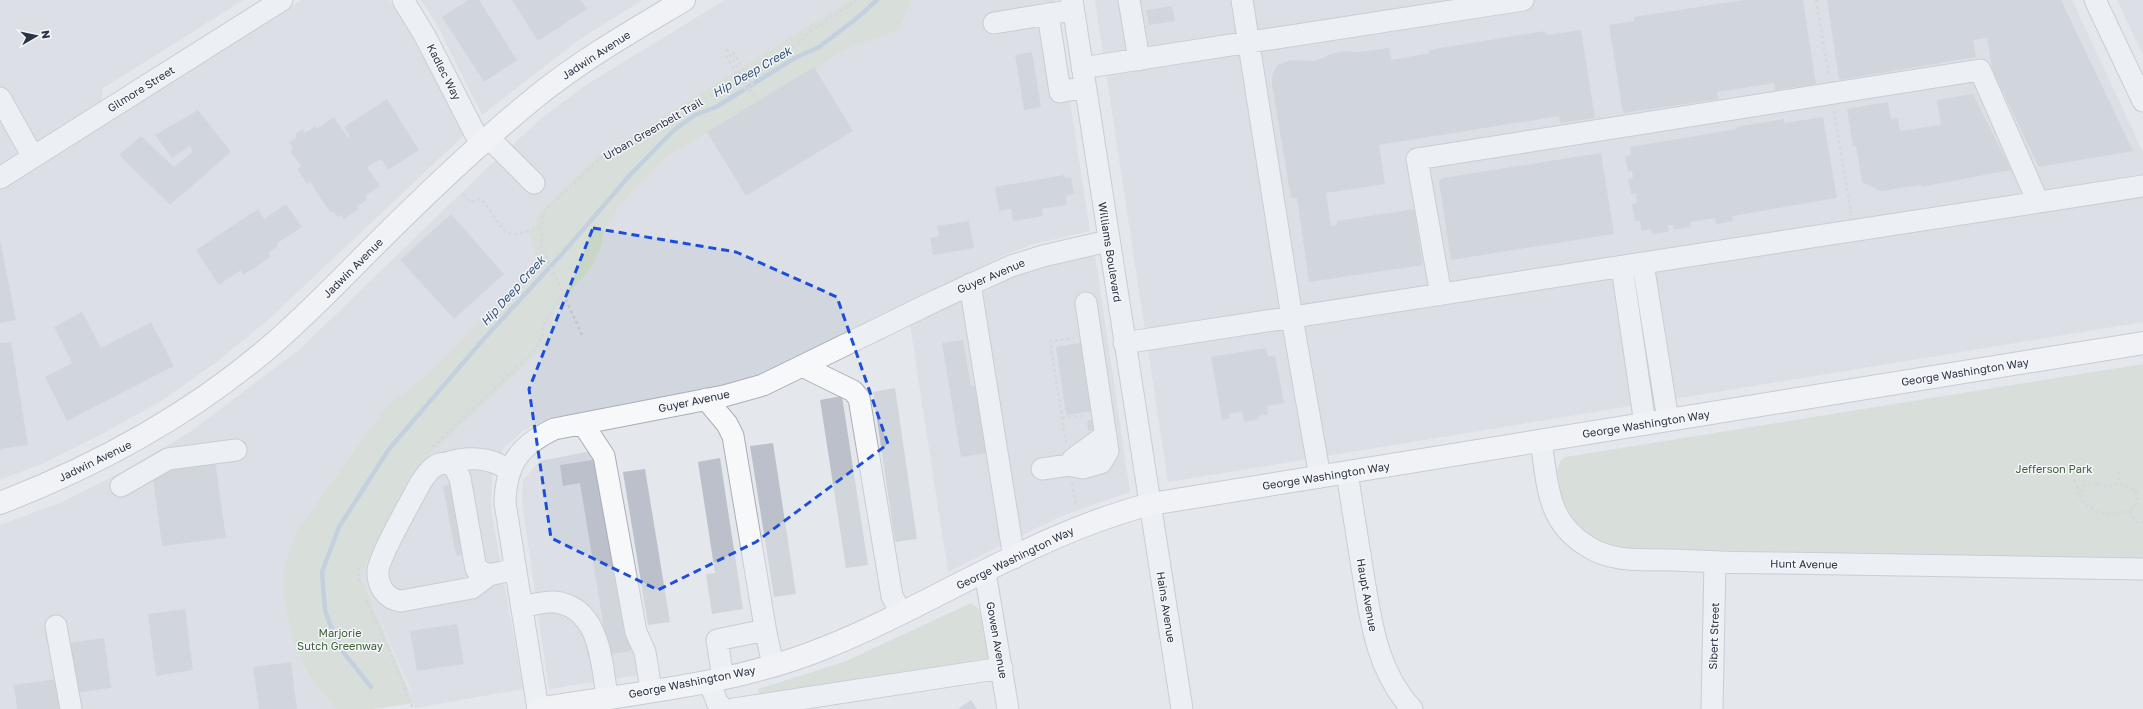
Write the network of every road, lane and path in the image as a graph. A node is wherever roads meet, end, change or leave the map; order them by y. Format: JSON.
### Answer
{"nodes":[{"id":1,"x":282,"y":0,"type":"edge"},
{"id":2,"x":403,"y":0,"type":"edge"},
{"id":3,"x":684,"y":0,"type":"edge"},
{"id":4,"x":857,"y":0,"type":"edge"},
{"id":5,"x":1129,"y":0,"type":"edge"},
{"id":6,"x":1242,"y":0,"type":"edge"},
{"id":7,"x":1523,"y":0,"type":"edge"},
{"id":8,"x":1816,"y":0,"type":"edge"},
{"id":9,"x":2095,"y":0,"type":"edge"},
{"id":10,"x":1072,"y":5,"type":"edge"},
{"id":11,"x":1048,"y":14,"type":"junction"},
{"id":12,"x":994,"y":23,"type":"dead end"},
{"id":13,"x":1249,"y":44,"type":"junction"},
{"id":14,"x":727,"y":49,"type":"dead end"},
{"id":15,"x":733,"y":52,"type":"dead end"},
{"id":16,"x":726,"y":56,"type":"dead end"},
{"id":17,"x":1139,"y":60,"type":"junction"},
{"id":18,"x":1083,"y":78,"type":"junction"},
{"id":19,"x":751,"y":90,"type":"junction"},
{"id":20,"x":1831,"y":93,"type":"junction"},
{"id":21,"x":0,"y":98,"type":"edge"},
{"id":22,"x":757,"y":101,"type":"dead end"},
{"id":23,"x":2143,"y":101,"type":"edge"},
{"id":24,"x":485,"y":142,"type":"junction"},
{"id":25,"x":33,"y":157,"type":"junction"},
{"id":26,"x":0,"y":178,"type":"edge"},
{"id":27,"x":534,"y":183,"type":"dead end"},
{"id":28,"x":2143,"y":186,"type":"edge"},
{"id":29,"x":463,"y":194,"type":"dead end"},
{"id":30,"x":2038,"y":202,"type":"junction"},
{"id":31,"x":542,"y":226,"type":"junction"},
{"id":32,"x":1854,"y":231,"type":"junction"},
{"id":33,"x":1108,"y":240,"type":"junction"},
{"id":34,"x":1643,"y":264,"type":"junction"},
{"id":35,"x":1622,"y":267,"type":"junction"},
{"id":36,"x":970,"y":284,"type":"junction"},
{"id":37,"x":1441,"y":295,"type":"junction"},
{"id":38,"x":1086,"y":303,"type":"dead end"},
{"id":39,"x":1292,"y":318,"type":"junction"},
{"id":40,"x":582,"y":335,"type":"dead end"},
{"id":41,"x":1081,"y":337,"type":"dead end"},
{"id":42,"x":1124,"y":343,"type":"junction"},
{"id":43,"x":2143,"y":343,"type":"edge"},
{"id":44,"x":802,"y":366,"type":"junction"},
{"id":45,"x":706,"y":399,"type":"junction"},
{"id":46,"x":1088,"y":414,"type":"dead end"},
{"id":47,"x":1062,"y":418,"type":"junction"},
{"id":48,"x":1668,"y":420,"type":"junction"},
{"id":49,"x":582,"y":424,"type":"junction"},
{"id":50,"x":1646,"y":424,"type":"junction"},
{"id":51,"x":1542,"y":442,"type":"junction"},
{"id":52,"x":236,"y":450,"type":"dead end"},
{"id":53,"x":447,"y":463,"type":"junction"},
{"id":54,"x":1069,"y":463,"type":"junction"},
{"id":55,"x":1042,"y":470,"type":"dead end"},
{"id":56,"x":509,"y":471,"type":"junction"},
{"id":57,"x":2119,"y":471,"type":"dead end"},
{"id":58,"x":1347,"y":473,"type":"junction"},
{"id":59,"x":1320,"y":477,"type":"junction"},
{"id":60,"x":2074,"y":480,"type":"dead end"},
{"id":61,"x":2119,"y":483,"type":"junction"},
{"id":62,"x":121,"y":486,"type":"dead end"},
{"id":63,"x":2080,"y":499,"type":"junction"},
{"id":64,"x":0,"y":503,"type":"edge"},
{"id":65,"x":1151,"y":504,"type":"junction"},
{"id":66,"x":1076,"y":505,"type":"dead end"},
{"id":67,"x":2130,"y":511,"type":"junction"},
{"id":68,"x":2143,"y":522,"type":"edge"},
{"id":69,"x":1014,"y":558,"type":"junction"},
{"id":70,"x":1716,"y":562,"type":"junction"},
{"id":71,"x":2143,"y":568,"type":"edge"},
{"id":72,"x":515,"y":569,"type":"junction"},
{"id":73,"x":985,"y":572,"type":"junction"},
{"id":74,"x":489,"y":574,"type":"junction"},
{"id":75,"x":522,"y":607,"type":"junction"},
{"id":76,"x":901,"y":613,"type":"junction"},
{"id":77,"x":56,"y":626,"type":"dead end"},
{"id":78,"x":765,"y":630,"type":"junction"},
{"id":79,"x":773,"y":665,"type":"junction"},
{"id":80,"x":1002,"y":668,"type":"junction"},
{"id":81,"x":716,"y":679,"type":"junction"},
{"id":82,"x":651,"y":690,"type":"junction"},
{"id":83,"x":607,"y":697,"type":"junction"},
{"id":84,"x":71,"y":709,"type":"edge"},
{"id":85,"x":538,"y":709,"type":"edge"},
{"id":86,"x":723,"y":709,"type":"edge"},
{"id":87,"x":734,"y":709,"type":"edge"},
{"id":88,"x":1008,"y":709,"type":"edge"},
{"id":89,"x":1182,"y":709,"type":"edge"},
{"id":90,"x":1412,"y":709,"type":"edge"},
{"id":91,"x":1712,"y":709,"type":"edge"}],
"edges":[{"from":1,"to":25,"type":"street","name":"Gilmore Street"},
{"from":2,"to":24,"type":"street","name":"Kadlec Way"},
{"from":3,"to":24,"type":"main road","name":"Jadwin Avenue"},
{"from":4,"to":31,"type":"path","name":"Urban Greenbelt Trail"},
{"from":5,"to":17,"type":"street"},
{"from":6,"to":13,"type":"street"},
{"from":7,"to":13,"type":"street"},
{"from":8,"to":20,"type":"path"},
{"from":9,"to":23,"type":"street"},
{"from":10,"to":11,"type":"street"},
{"from":10,"to":18,"type":"street","name":"Williams Boulevard"},
{"from":11,"to":12,"type":"street"},
{"from":11,"to":18,"type":"street"},
{"from":13,"to":17,"type":"street"},
{"from":13,"to":39,"type":"street"},
{"from":14,"to":19,"type":"path","bridge":true},
{"from":15,"to":19,"type":"path","bridge":true},
{"from":16,"to":19,"type":"path","bridge":true},
{"from":17,"to":18,"type":"street"},
{"from":18,"to":33,"type":"street","name":"Williams Boulevard"},
{"from":19,"to":22,"type":"path","bridge":true},
{"from":20,"to":30,"type":"street"},
{"from":20,"to":32,"type":"path"},
{"from":20,"to":37,"type":"street"},
{"from":21,"to":25,"type":"street"},
{"from":24,"to":27,"type":"street","name":"Kadlec Way"},
{"from":24,"to":64,"type":"main road","name":"Jadwin Avenue"},
{"from":25,"to":26,"type":"street","name":"Gilmore Street"},
{"from":28,"to":30,"type":"street"},
{"from":29,"to":31,"type":"path"},
{"from":30,"to":32,"type":"street"},
{"from":31,"to":40,"type":"path","name":"Urban Greenbelt Trail"},
{"from":32,"to":34,"type":"street"},
{"from":33,"to":36,"type":"street","name":"Guyer Avenue"},
{"from":33,"to":42,"type":"street","name":"Williams Boulevard"},
{"from":34,"to":35,"type":"street"},
{"from":34,"to":48,"type":"street"},
{"from":35,"to":37,"type":"street"},
{"from":35,"to":50,"type":"street"},
{"from":36,"to":44,"type":"street","name":"Guyer Avenue"},
{"from":36,"to":69,"type":"street"},
{"from":37,"to":39,"type":"street"},
{"from":38,"to":54,"type":"street"},
{"from":39,"to":42,"type":"street"},
{"from":39,"to":59,"type":"street"},
{"from":41,"to":47,"type":"path"},
{"from":42,"to":65,"type":"street","name":"Williams Boulevard"},
{"from":43,"to":48,"type":"main road","name":"George Washington Way"},
{"from":44,"to":45,"type":"street","name":"Guyer Avenue"},
{"from":44,"to":76,"type":"street"},
{"from":45,"to":49,"type":"street","name":"Guyer Avenue"},
{"from":45,"to":78,"type":"street"},
{"from":46,"to":47,"type":"path"},
{"from":47,"to":54,"type":"path"},
{"from":48,"to":50,"type":"main road","name":"George Washington Way"},
{"from":49,"to":56,"type":"street","name":"Guyer Avenue"},
{"from":49,"to":82,"type":"street"},
{"from":50,"to":51,"type":"main road","name":"George Washington Way"},
{"from":51,"to":58,"type":"main road","name":"George Washington Way"},
{"from":51,"to":70,"type":"street","name":"Hunt Avenue"},
{"from":52,"to":62,"type":"street"},
{"from":53,"to":56,"type":"street"},
{"from":53,"to":74,"type":"street"},
{"from":53,"to":74,"type":"street"},
{"from":54,"to":55,"type":"street"},
{"from":54,"to":66,"type":"path"},
{"from":56,"to":72,"type":"street","name":"Guyer Avenue"},
{"from":57,"to":61,"type":"path"},
{"from":58,"to":59,"type":"main road","name":"George Washington Way"},
{"from":58,"to":90,"type":"street","name":"Haupt Avenue"},
{"from":59,"to":65,"type":"main road","name":"George Washington Way"},
{"from":60,"to":63,"type":"path"},
{"from":61,"to":63,"type":"path"},
{"from":61,"to":67,"type":"path"},
{"from":63,"to":67,"type":"path"},
{"from":65,"to":69,"type":"main road","name":"George Washington Way"},
{"from":65,"to":89,"type":"street","name":"Hains Avenue"},
{"from":67,"to":68,"type":"path"},
{"from":69,"to":73,"type":"main road","name":"George Washington Way"},
{"from":70,"to":71,"type":"street","name":"Hunt Avenue"},
{"from":70,"to":91,"type":"street","name":"Sibert Street"},
{"from":72,"to":74,"type":"street"},
{"from":72,"to":75,"type":"street","name":"Guyer Avenue"},
{"from":73,"to":76,"type":"main road","name":"George Washington Way"},
{"from":73,"to":80,"type":"street","name":"Gowen Avenue"},
{"from":75,"to":83,"type":"street"},
{"from":75,"to":85,"type":"street","name":"Guyer Avenue"},
{"from":76,"to":79,"type":"main road","name":"George Washington Way"},
{"from":77,"to":84,"type":"street"},
{"from":78,"to":79,"type":"street"},
{"from":78,"to":81,"type":"street"},
{"from":79,"to":81,"type":"main road","name":"George Washington Way"},
{"from":80,"to":87,"type":"street"},
{"from":80,"to":88,"type":"street","name":"Gowen Avenue"},
{"from":81,"to":82,"type":"main road","name":"George Washington Way"},
{"from":81,"to":86,"type":"street"},
{"from":82,"to":83,"type":"main road","name":"George Washington Way"},
{"from":83,"to":85,"type":"main road","name":"George Washington Way"}]}
